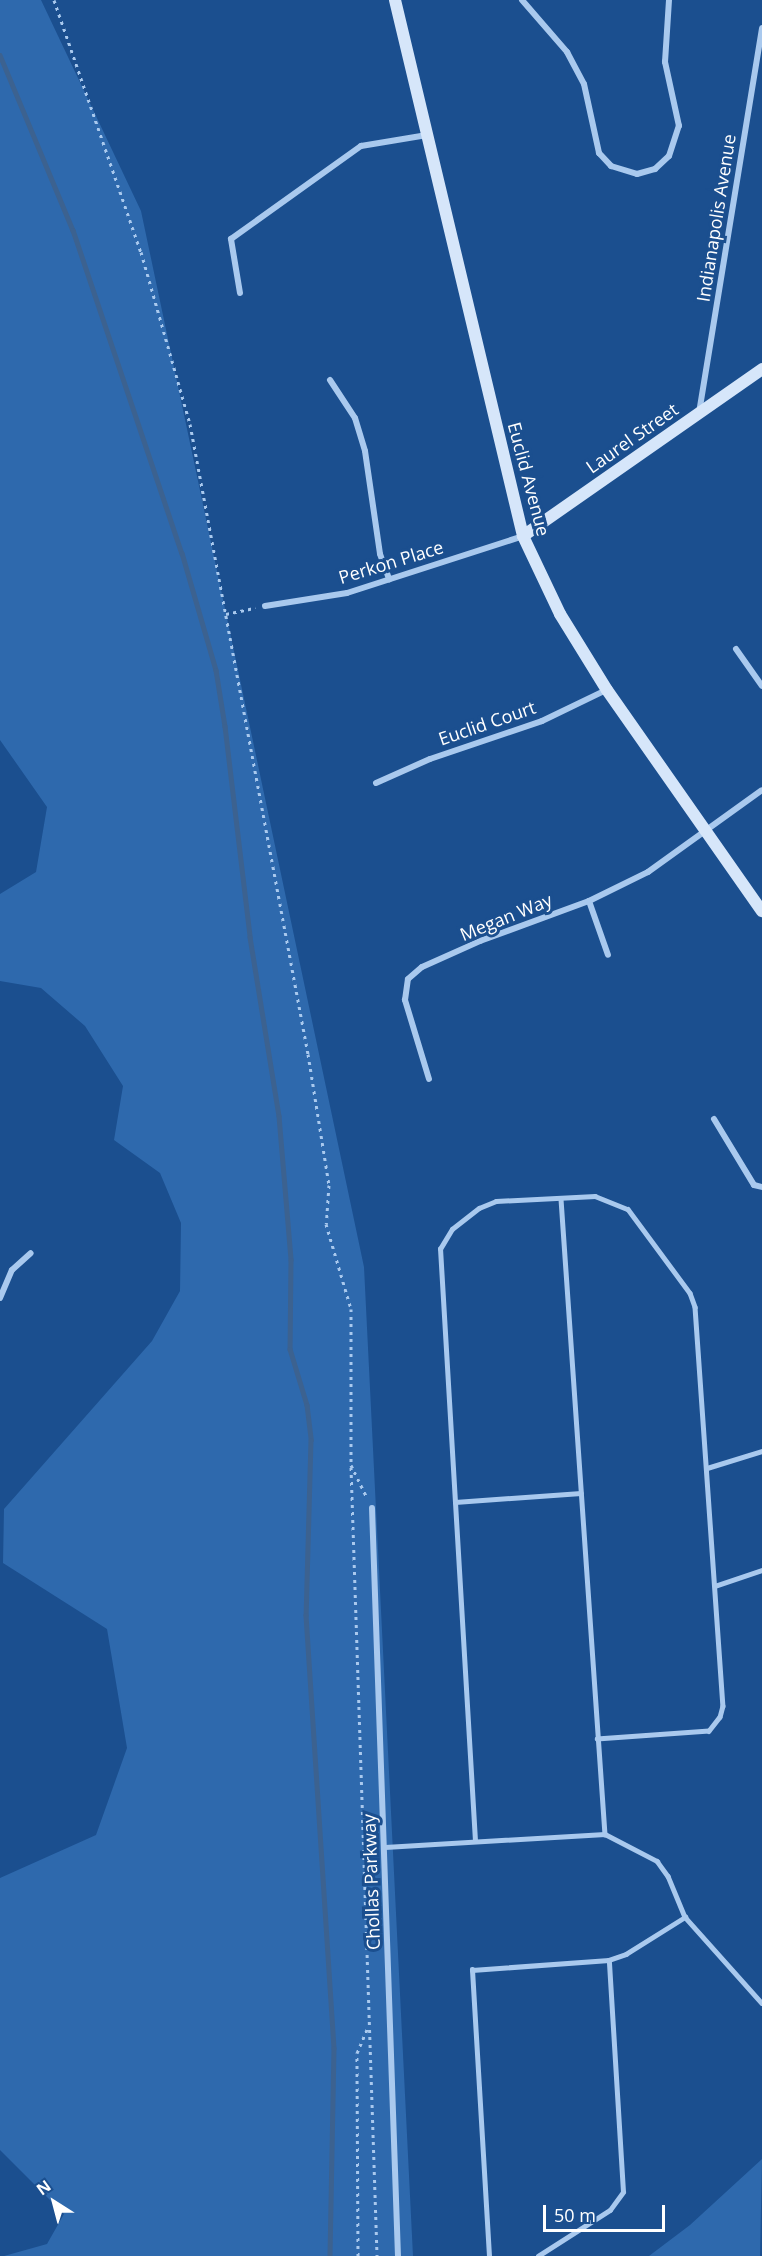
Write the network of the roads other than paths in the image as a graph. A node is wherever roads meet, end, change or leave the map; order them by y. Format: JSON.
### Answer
{"nodes":[{"id":1,"x":395,"y":0,"type":"edge"},
{"id":2,"x":522,"y":0,"type":"edge"},
{"id":3,"x":669,"y":0,"type":"edge"},
{"id":4,"x":762,"y":28,"type":"edge"},
{"id":5,"x":427,"y":135,"type":"junction"},
{"id":6,"x":240,"y":292,"type":"dead end"},
{"id":7,"x":762,"y":369,"type":"edge"},
{"id":8,"x":330,"y":380,"type":"dead end"},
{"id":9,"x":699,"y":413,"type":"junction"},
{"id":10,"x":523,"y":536,"type":"junction"},
{"id":11,"x":389,"y":579,"type":"junction"},
{"id":12,"x":265,"y":606,"type":"road end"},
{"id":13,"x":736,"y":649,"type":"dead end"},
{"id":14,"x":762,"y":686,"type":"edge"},
{"id":15,"x":607,"y":690,"type":"junction"},
{"id":16,"x":376,"y":783,"type":"dead end"},
{"id":17,"x":762,"y":790,"type":"edge"},
{"id":18,"x":705,"y":831,"type":"junction"},
{"id":19,"x":589,"y":902,"type":"junction"},
{"id":20,"x":762,"y":910,"type":"edge"},
{"id":21,"x":608,"y":955,"type":"dead end"},
{"id":22,"x":429,"y":1079,"type":"dead end"},
{"id":23,"x":714,"y":1119,"type":"dead end"},
{"id":24,"x":762,"y":1187,"type":"edge"},
{"id":25,"x":561,"y":1199,"type":"junction"},
{"id":26,"x":31,"y":1252,"type":"dead end"},
{"id":27,"x":0,"y":1298,"type":"edge"},
{"id":28,"x":762,"y":1451,"type":"edge"},
{"id":29,"x":707,"y":1468,"type":"junction"},
{"id":30,"x":581,"y":1493,"type":"junction"},
{"id":31,"x":455,"y":1502,"type":"junction"},
{"id":32,"x":372,"y":1508,"type":"road end"},
{"id":33,"x":762,"y":1570,"type":"edge"},
{"id":34,"x":715,"y":1586,"type":"junction"},
{"id":35,"x":597,"y":1739,"type":"junction"},
{"id":36,"x":605,"y":1834,"type":"junction"},
{"id":37,"x":475,"y":1841,"type":"junction"},
{"id":38,"x":386,"y":1847,"type":"junction"},
{"id":39,"x":685,"y":1917,"type":"junction"},
{"id":40,"x":609,"y":1960,"type":"junction"},
{"id":41,"x":762,"y":2002,"type":"edge"},
{"id":42,"x":398,"y":2256,"type":"edge"},
{"id":43,"x":489,"y":2256,"type":"edge"},
{"id":44,"x":538,"y":2256,"type":"edge"}],
"edges":[{"from":1,"to":5,"type":"main road","name":"Euclid Avenue"},
{"from":2,"to":3,"type":"street"},
{"from":4,"to":9,"type":"street","name":"Indianapolis Avenue"},
{"from":5,"to":6,"type":"street"},
{"from":5,"to":10,"type":"main road","name":"Euclid Avenue"},
{"from":7,"to":9,"type":"main road","name":"Laurel Street"},
{"from":8,"to":11,"type":"street"},
{"from":9,"to":10,"type":"main road","name":"Laurel Street"},
{"from":10,"to":11,"type":"street","name":"Perkon Place"},
{"from":10,"to":15,"type":"main road","name":"Euclid Avenue"},
{"from":11,"to":12,"type":"street","name":"Perkon Place"},
{"from":13,"to":14,"type":"street"},
{"from":15,"to":16,"type":"street","name":"Euclid Court"},
{"from":15,"to":18,"type":"main road","name":"Euclid Avenue"},
{"from":17,"to":18,"type":"street","name":"Megan Way"},
{"from":18,"to":19,"type":"street","name":"Megan Way"},
{"from":18,"to":20,"type":"main road","name":"Euclid Avenue"},
{"from":19,"to":21,"type":"street"},
{"from":19,"to":22,"type":"street","name":"Megan Way"},
{"from":23,"to":24,"type":"street"},
{"from":25,"to":29,"type":"lane"},
{"from":25,"to":30,"type":"lane"},
{"from":25,"to":31,"type":"lane"},
{"from":26,"to":27,"type":"street"},
{"from":28,"to":29,"type":"lane"},
{"from":29,"to":34,"type":"lane"},
{"from":30,"to":31,"type":"lane"},
{"from":30,"to":35,"type":"lane"},
{"from":31,"to":37,"type":"lane"},
{"from":32,"to":38,"type":"street","name":"Chollas Parkway"},
{"from":33,"to":34,"type":"lane"},
{"from":34,"to":35,"type":"lane"},
{"from":35,"to":36,"type":"lane"},
{"from":36,"to":37,"type":"lane"},
{"from":36,"to":39,"type":"lane"},
{"from":37,"to":38,"type":"lane"},
{"from":38,"to":42,"type":"street","name":"Chollas Parkway"},
{"from":39,"to":40,"type":"lane"},
{"from":39,"to":41,"type":"lane"},
{"from":40,"to":43,"type":"lane"},
{"from":40,"to":44,"type":"lane"}]}
